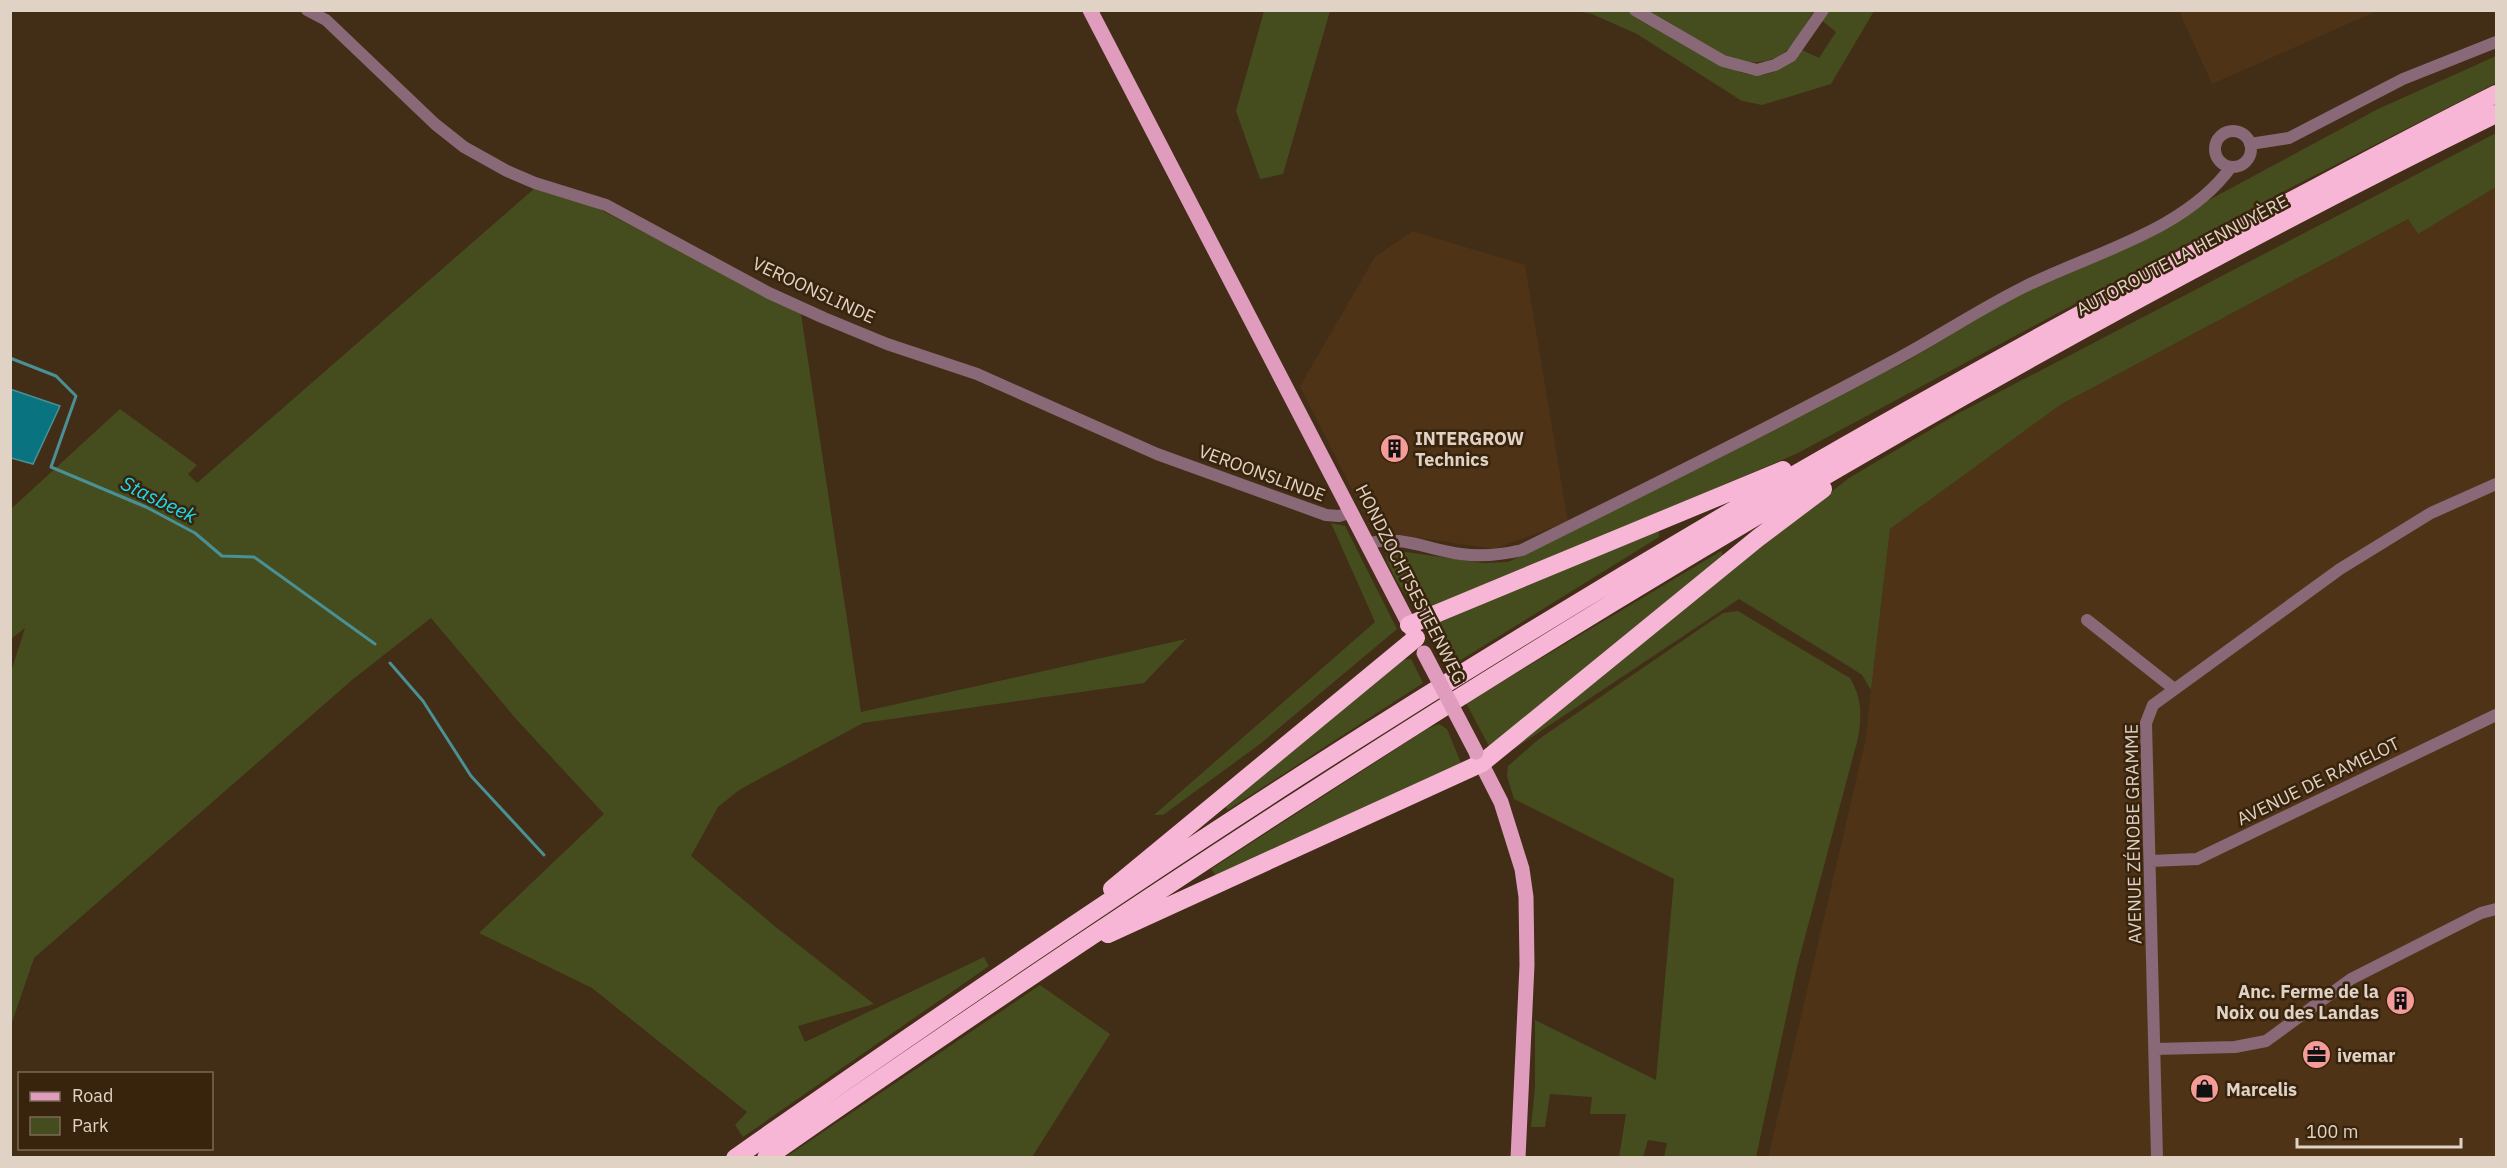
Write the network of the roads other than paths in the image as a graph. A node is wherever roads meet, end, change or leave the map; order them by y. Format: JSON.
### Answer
{"nodes":[{"id":1,"x":307,"y":10,"type":"edge"},
{"id":2,"x":1090,"y":10,"type":"edge"},
{"id":3,"x":1635,"y":10,"type":"edge"},
{"id":4,"x":1823,"y":10,"type":"edge"},
{"id":5,"x":2496,"y":42,"type":"edge"},
{"id":6,"x":2496,"y":94,"type":"edge"},
{"id":7,"x":2496,"y":114,"type":"edge"},
{"id":8,"x":2250,"y":144,"type":"junction"},
{"id":9,"x":2231,"y":167,"type":"junction"},
{"id":10,"x":1892,"y":417,"type":"junction"},
{"id":11,"x":1915,"y":425,"type":"junction"},
{"id":12,"x":2496,"y":484,"type":"edge"},
{"id":13,"x":1352,"y":512,"type":"junction"},
{"id":14,"x":1368,"y":544,"type":"junction"},
{"id":15,"x":2087,"y":620,"type":"dead end"},
{"id":16,"x":1416,"y":638,"type":"junction"},
{"id":17,"x":2173,"y":688,"type":"junction"},
{"id":18,"x":2496,"y":715,"type":"edge"},
{"id":19,"x":1479,"y":758,"type":"junction"},
{"id":20,"x":2151,"y":861,"type":"junction"},
{"id":21,"x":2496,"y":909,"type":"edge"},
{"id":22,"x":1093,"y":911,"type":"junction"},
{"id":23,"x":1072,"y":946,"type":"junction"},
{"id":24,"x":2155,"y":1049,"type":"junction"},
{"id":25,"x":735,"y":1158,"type":"edge"},
{"id":26,"x":766,"y":1158,"type":"edge"},
{"id":27,"x":1518,"y":1158,"type":"edge"},
{"id":28,"x":2157,"y":1158,"type":"edge"}],
"edges":[{"from":1,"to":13,"type":"street","name":"VEROONSLINDE"},
{"from":2,"to":13,"type":"main road","name":"HONDZOCHTSESTEENWEG"},
{"from":3,"to":4,"type":"street"},
{"from":5,"to":8,"type":"street"},
{"from":6,"to":10,"type":"highway","name":"AUTOROUTE LA HENNUYÈRE"},
{"from":7,"to":11,"type":"highway","name":"AUTOROUTE LA HENNUYÈRE"},
{"from":8,"to":9,"type":"street"},
{"from":8,"to":9,"type":"street"},
{"from":9,"to":14,"type":"street"},
{"from":10,"to":16,"type":"highway"},
{"from":10,"to":22,"type":"highway"},
{"from":11,"to":19,"type":"highway"},
{"from":11,"to":23,"type":"highway","name":"AUTOROUTE LA HENNUYÈRE"},
{"from":12,"to":17,"type":"street","name":"AVENUE ZÉNOBE GRAMME"},
{"from":13,"to":14,"type":"main road","name":"HONDZOCHTSESTEENWEG"},
{"from":14,"to":16,"type":"main road","name":"HONDZOCHTSESTEENWEG"},
{"from":15,"to":17,"type":"street"},
{"from":16,"to":19,"type":"main road","name":"HONDZOCHTSESTEENWEG","bridge":true},
{"from":16,"to":22,"type":"highway"},
{"from":17,"to":20,"type":"street","name":"AVENUE ZÉNOBE GRAMME"},
{"from":18,"to":20,"type":"street","name":"AVENUE DE RAMELOT"},
{"from":19,"to":23,"type":"highway"},
{"from":19,"to":27,"type":"main road","name":"HONDZOCHTSESTEENWEG"},
{"from":20,"to":24,"type":"street","name":"AVENUE ZÉNOBE GRAMME"},
{"from":21,"to":24,"type":"street"},
{"from":22,"to":25,"type":"highway"},
{"from":23,"to":26,"type":"highway"},
{"from":24,"to":28,"type":"street","name":"AVENUE ZÉNOBE GRAMME"}]}
